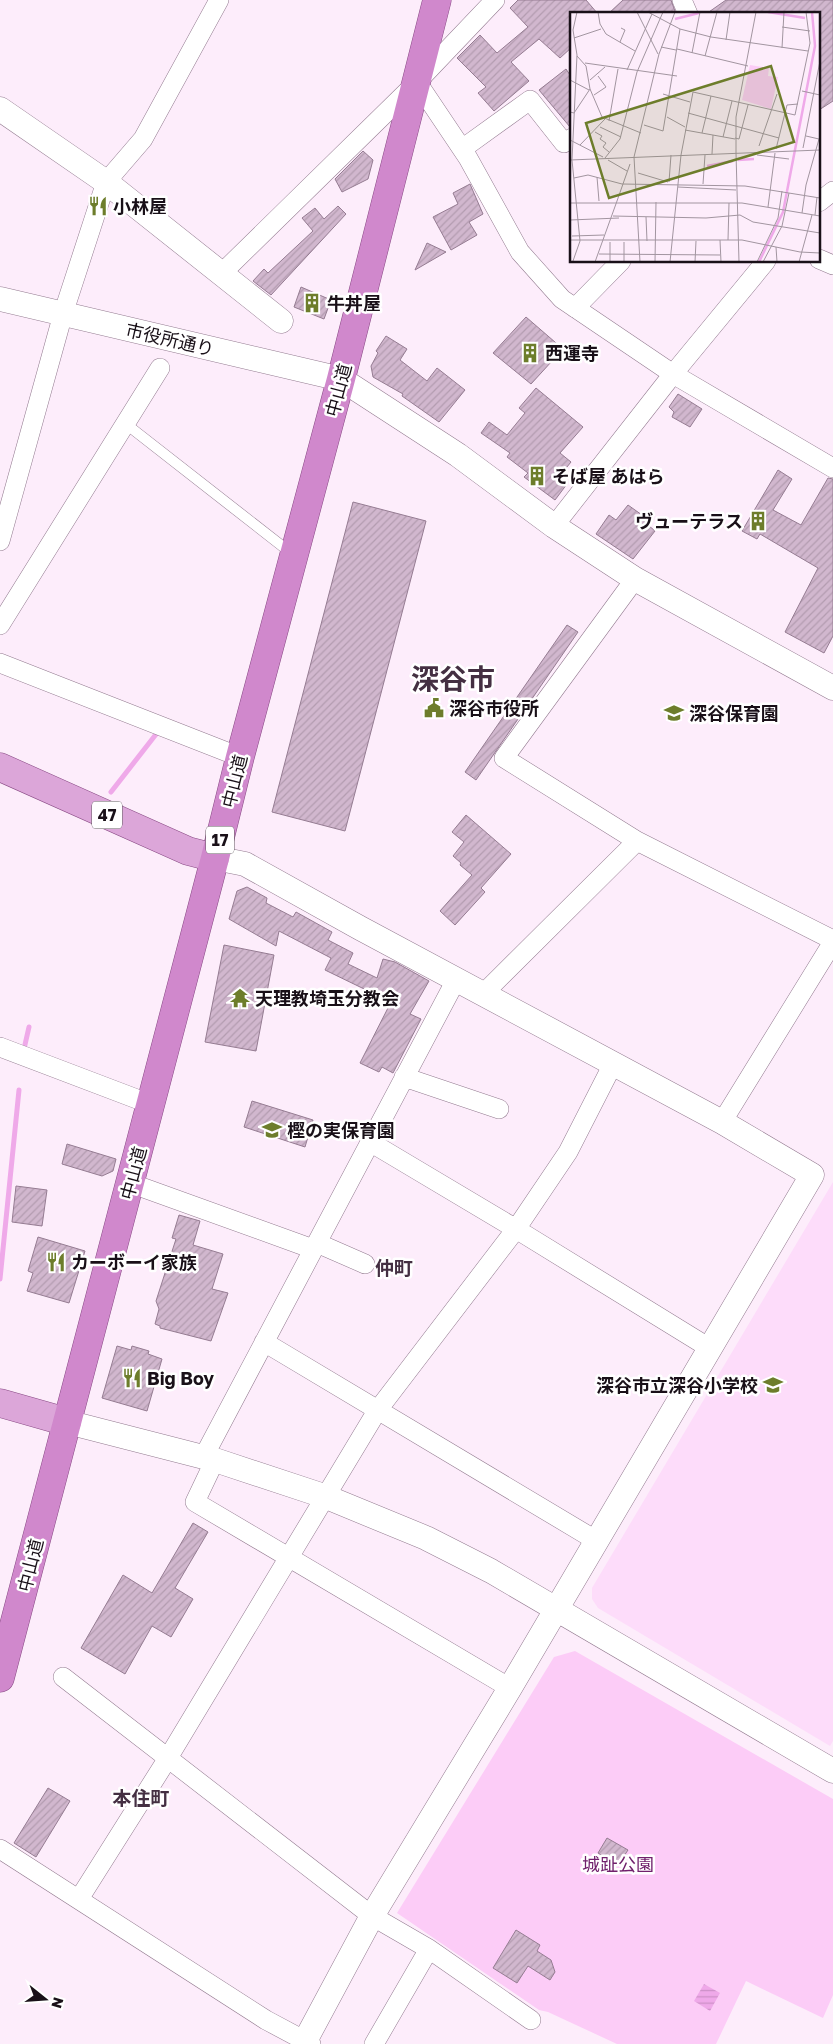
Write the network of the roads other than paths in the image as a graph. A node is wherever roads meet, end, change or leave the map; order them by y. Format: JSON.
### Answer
{"nodes":[{"id":1,"x":219,"y":0,"type":"edge"},
{"id":2,"x":437,"y":0,"type":"edge"},
{"id":3,"x":495,"y":0,"type":"edge"},
{"id":4,"x":682,"y":0,"type":"edge"},
{"id":5,"x":687,"y":12,"type":"edge"},
{"id":6,"x":417,"y":82,"type":"junction"},
{"id":7,"x":0,"y":109,"type":"edge"},
{"id":8,"x":570,"y":139,"type":"edge"},
{"id":9,"x":462,"y":149,"type":"junction"},
{"id":10,"x":106,"y":182,"type":"junction"},
{"id":11,"x":833,"y":191,"type":"edge"},
{"id":12,"x":820,"y":201,"type":"edge"},
{"id":13,"x":820,"y":259,"type":"edge"},
{"id":14,"x":620,"y":262,"type":"edge"},
{"id":15,"x":765,"y":262,"type":"edge"},
{"id":16,"x":833,"y":265,"type":"edge"},
{"id":17,"x":221,"y":274,"type":"junction"},
{"id":18,"x":0,"y":299,"type":"edge"},
{"id":19,"x":575,"y":308,"type":"junction"},
{"id":20,"x":62,"y":314,"type":"junction"},
{"id":21,"x":281,"y":321,"type":"dead end"},
{"id":22,"x":160,"y":368,"type":"dead end"},
{"id":23,"x":673,"y":374,"type":"junction"},
{"id":24,"x":341,"y":379,"type":"junction"},
{"id":25,"x":126,"y":424,"type":"junction"},
{"id":26,"x":833,"y":468,"type":"edge"},
{"id":27,"x":554,"y":526,"type":"junction"},
{"id":28,"x":0,"y":541,"type":"edge"},
{"id":29,"x":294,"y":555,"type":"junction"},
{"id":30,"x":635,"y":579,"type":"junction"},
{"id":31,"x":0,"y":625,"type":"edge"},
{"id":32,"x":0,"y":663,"type":"edge"},
{"id":33,"x":833,"y":688,"type":"edge"},
{"id":34,"x":240,"y":757,"type":"junction"},
{"id":35,"x":0,"y":767,"type":"edge"},
{"id":36,"x":637,"y":841,"type":"junction"},
{"id":37,"x":215,"y":858,"type":"junction"},
{"id":38,"x":833,"y":941,"type":"edge"},
{"id":39,"x":456,"y":980,"type":"junction"},
{"id":40,"x":483,"y":994,"type":"junction"},
{"id":41,"x":0,"y":1046,"type":"edge"},
{"id":42,"x":613,"y":1064,"type":"junction"},
{"id":43,"x":404,"y":1077,"type":"junction"},
{"id":44,"x":150,"y":1104,"type":"junction"},
{"id":45,"x":499,"y":1109,"type":"dead end"},
{"id":46,"x":722,"y":1122,"type":"junction"},
{"id":47,"x":370,"y":1142,"type":"junction"},
{"id":48,"x":130,"y":1184,"type":"junction"},
{"id":49,"x":516,"y":1229,"type":"junction"},
{"id":50,"x":315,"y":1246,"type":"junction"},
{"id":51,"x":365,"y":1264,"type":"dead end"},
{"id":52,"x":264,"y":1342,"type":"junction"},
{"id":53,"x":711,"y":1350,"type":"junction"},
{"id":54,"x":0,"y":1403,"type":"edge"},
{"id":55,"x":377,"y":1411,"type":"junction"},
{"id":56,"x":67,"y":1422,"type":"junction"},
{"id":57,"x":210,"y":1458,"type":"junction"},
{"id":58,"x":324,"y":1496,"type":"junction"},
{"id":59,"x":597,"y":1541,"type":"junction"},
{"id":60,"x":288,"y":1556,"type":"junction"},
{"id":61,"x":556,"y":1609,"type":"junction"},
{"id":62,"x":63,"y":1677,"type":"dead end"},
{"id":63,"x":0,"y":1678,"type":"edge"},
{"id":64,"x":510,"y":1688,"type":"junction"},
{"id":65,"x":168,"y":1758,"type":"junction"},
{"id":66,"x":833,"y":1770,"type":"edge"},
{"id":67,"x":0,"y":1849,"type":"edge"},
{"id":68,"x":79,"y":1899,"type":"junction"},
{"id":69,"x":372,"y":1916,"type":"junction"},
{"id":70,"x":429,"y":1949,"type":"junction"},
{"id":71,"x":531,"y":2020,"type":"dead end"},
{"id":72,"x":307,"y":2043,"type":"edge"},
{"id":73,"x":374,"y":2044,"type":"edge"}],
"edges":[{"from":1,"to":10,"type":"street"},
{"from":2,"to":6,"type":"highway","name":"中山道","number":"17"},
{"from":3,"to":6,"type":"street"},
{"from":4,"to":5,"type":"street"},
{"from":6,"to":9,"type":"street"},
{"from":6,"to":17,"type":"street"},
{"from":6,"to":24,"type":"highway","name":"中山道","number":"17"},
{"from":7,"to":10,"type":"street"},
{"from":8,"to":9,"type":"street"},
{"from":9,"to":19,"type":"street"},
{"from":10,"to":17,"type":"street"},
{"from":10,"to":20,"type":"street"},
{"from":11,"to":12,"type":"street"},
{"from":13,"to":16,"type":"street"},
{"from":14,"to":19,"type":"street"},
{"from":15,"to":23,"type":"street"},
{"from":17,"to":21,"type":"street"},
{"from":18,"to":20,"type":"street","name":"市役所通り"},
{"from":19,"to":23,"type":"street"},
{"from":20,"to":24,"type":"street","name":"市役所通り"},
{"from":20,"to":28,"type":"street"},
{"from":22,"to":25,"type":"street"},
{"from":23,"to":26,"type":"street"},
{"from":23,"to":27,"type":"street"},
{"from":24,"to":27,"type":"street","name":"市役所通り"},
{"from":24,"to":29,"type":"highway","name":"中山道","number":"17"},
{"from":25,"to":29,"type":"lane"},
{"from":25,"to":31,"type":"street"},
{"from":27,"to":30,"type":"street","name":"市役所通り"},
{"from":29,"to":34,"type":"highway","name":"中山道","number":"17"},
{"from":30,"to":33,"type":"street","name":"市役所通り"},
{"from":30,"to":36,"type":"street"},
{"from":32,"to":34,"type":"street"},
{"from":34,"to":37,"type":"highway","name":"中山道","number":"17"},
{"from":35,"to":37,"type":"main road","number":"47"},
{"from":36,"to":38,"type":"street"},
{"from":36,"to":40,"type":"street"},
{"from":37,"to":39,"type":"street"},
{"from":37,"to":44,"type":"highway","name":"中山道","number":"17"},
{"from":38,"to":46,"type":"street"},
{"from":39,"to":40,"type":"street"},
{"from":39,"to":43,"type":"street"},
{"from":40,"to":42,"type":"street"},
{"from":41,"to":44,"type":"street"},
{"from":42,"to":46,"type":"street"},
{"from":42,"to":49,"type":"street"},
{"from":43,"to":45,"type":"street"},
{"from":43,"to":47,"type":"street"},
{"from":44,"to":48,"type":"highway","name":"中山道","number":"17"},
{"from":46,"to":53,"type":"street"},
{"from":47,"to":49,"type":"street"},
{"from":47,"to":50,"type":"street"},
{"from":48,"to":50,"type":"street"},
{"from":48,"to":56,"type":"highway","name":"中山道","number":"17"},
{"from":49,"to":53,"type":"street"},
{"from":49,"to":55,"type":"street"},
{"from":50,"to":51,"type":"street"},
{"from":50,"to":52,"type":"street"},
{"from":52,"to":55,"type":"street"},
{"from":52,"to":57,"type":"street"},
{"from":53,"to":59,"type":"street"},
{"from":54,"to":56,"type":"main road"},
{"from":55,"to":58,"type":"street"},
{"from":55,"to":59,"type":"street"},
{"from":56,"to":57,"type":"street"},
{"from":56,"to":63,"type":"highway","name":"中山道","number":"17"},
{"from":57,"to":58,"type":"street"},
{"from":57,"to":60,"type":"street"},
{"from":58,"to":60,"type":"street"},
{"from":58,"to":61,"type":"street"},
{"from":59,"to":61,"type":"street"},
{"from":60,"to":64,"type":"street"},
{"from":60,"to":65,"type":"street"},
{"from":61,"to":64,"type":"street"},
{"from":61,"to":66,"type":"street"},
{"from":62,"to":65,"type":"street"},
{"from":64,"to":69,"type":"street"},
{"from":65,"to":68,"type":"street"},
{"from":65,"to":69,"type":"street"},
{"from":67,"to":68,"type":"street"},
{"from":68,"to":72,"type":"street"},
{"from":69,"to":70,"type":"street"},
{"from":69,"to":72,"type":"street"},
{"from":70,"to":71,"type":"street"},
{"from":70,"to":73,"type":"street"}]}
